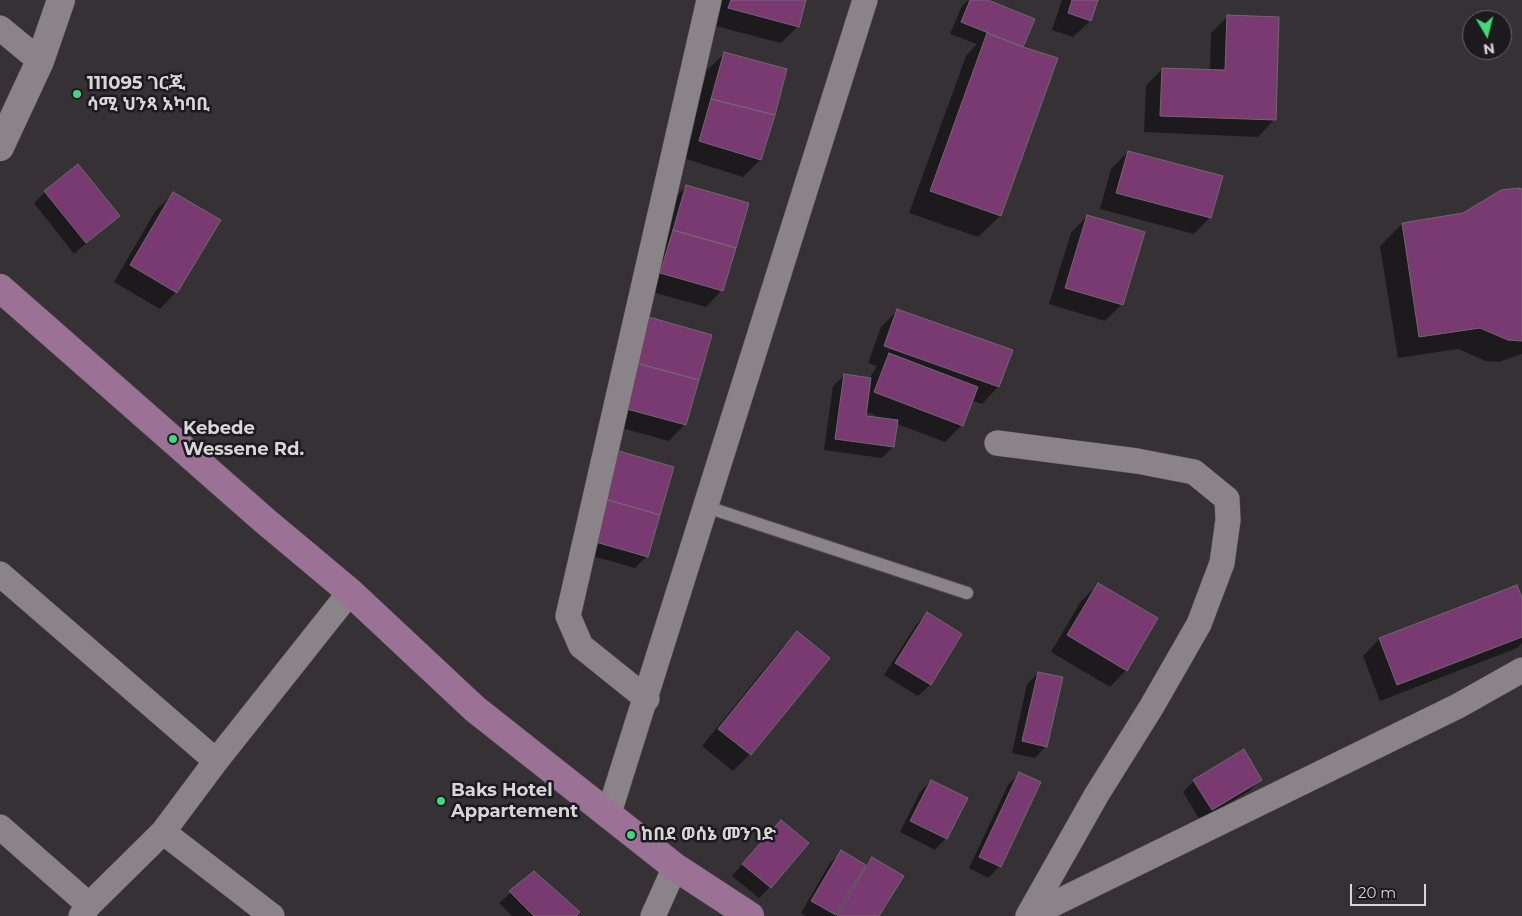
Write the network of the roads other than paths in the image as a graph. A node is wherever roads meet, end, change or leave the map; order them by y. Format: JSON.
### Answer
{"nodes":[{"id":1,"x":61,"y":0,"type":"edge"},
{"id":2,"x":708,"y":0,"type":"edge"},
{"id":3,"x":865,"y":0,"type":"edge"},
{"id":4,"x":0,"y":28,"type":"edge"},
{"id":5,"x":40,"y":60,"type":"junction"},
{"id":6,"x":0,"y":147,"type":"edge"},
{"id":7,"x":0,"y":288,"type":"edge"},
{"id":8,"x":997,"y":443,"type":"dead end"},
{"id":9,"x":706,"y":507,"type":"junction"},
{"id":10,"x":0,"y":574,"type":"edge"},
{"id":11,"x":350,"y":592,"type":"junction"},
{"id":12,"x":966,"y":593,"type":"dead end"},
{"id":13,"x":1522,"y":670,"type":"edge"},
{"id":14,"x":647,"y":699,"type":"junction"},
{"id":15,"x":216,"y":762,"type":"junction"},
{"id":16,"x":608,"y":816,"type":"junction"},
{"id":17,"x":0,"y":827,"type":"edge"},
{"id":18,"x":163,"y":832,"type":"junction"},
{"id":19,"x":674,"y":867,"type":"junction"},
{"id":20,"x":85,"y":911,"type":"edge"},
{"id":21,"x":272,"y":916,"type":"edge"},
{"id":22,"x":653,"y":916,"type":"edge"},
{"id":23,"x":750,"y":916,"type":"edge"},
{"id":24,"x":1028,"y":916,"type":"edge"}],
"edges":[{"from":1,"to":5,"type":"street"},
{"from":2,"to":14,"type":"street"},
{"from":3,"to":9,"type":"street"},
{"from":4,"to":5,"type":"street"},
{"from":5,"to":6,"type":"street"},
{"from":7,"to":11,"type":"main road"},
{"from":8,"to":24,"type":"street"},
{"from":9,"to":12,"type":"lane"},
{"from":9,"to":14,"type":"street"},
{"from":10,"to":15,"type":"street"},
{"from":11,"to":15,"type":"street"},
{"from":11,"to":16,"type":"main road"},
{"from":13,"to":24,"type":"street"},
{"from":14,"to":16,"type":"street"},
{"from":15,"to":18,"type":"street"},
{"from":16,"to":19,"type":"main road"},
{"from":17,"to":20,"type":"street"},
{"from":18,"to":20,"type":"street"},
{"from":18,"to":21,"type":"street"},
{"from":19,"to":22,"type":"street"},
{"from":19,"to":23,"type":"main road"}]}
